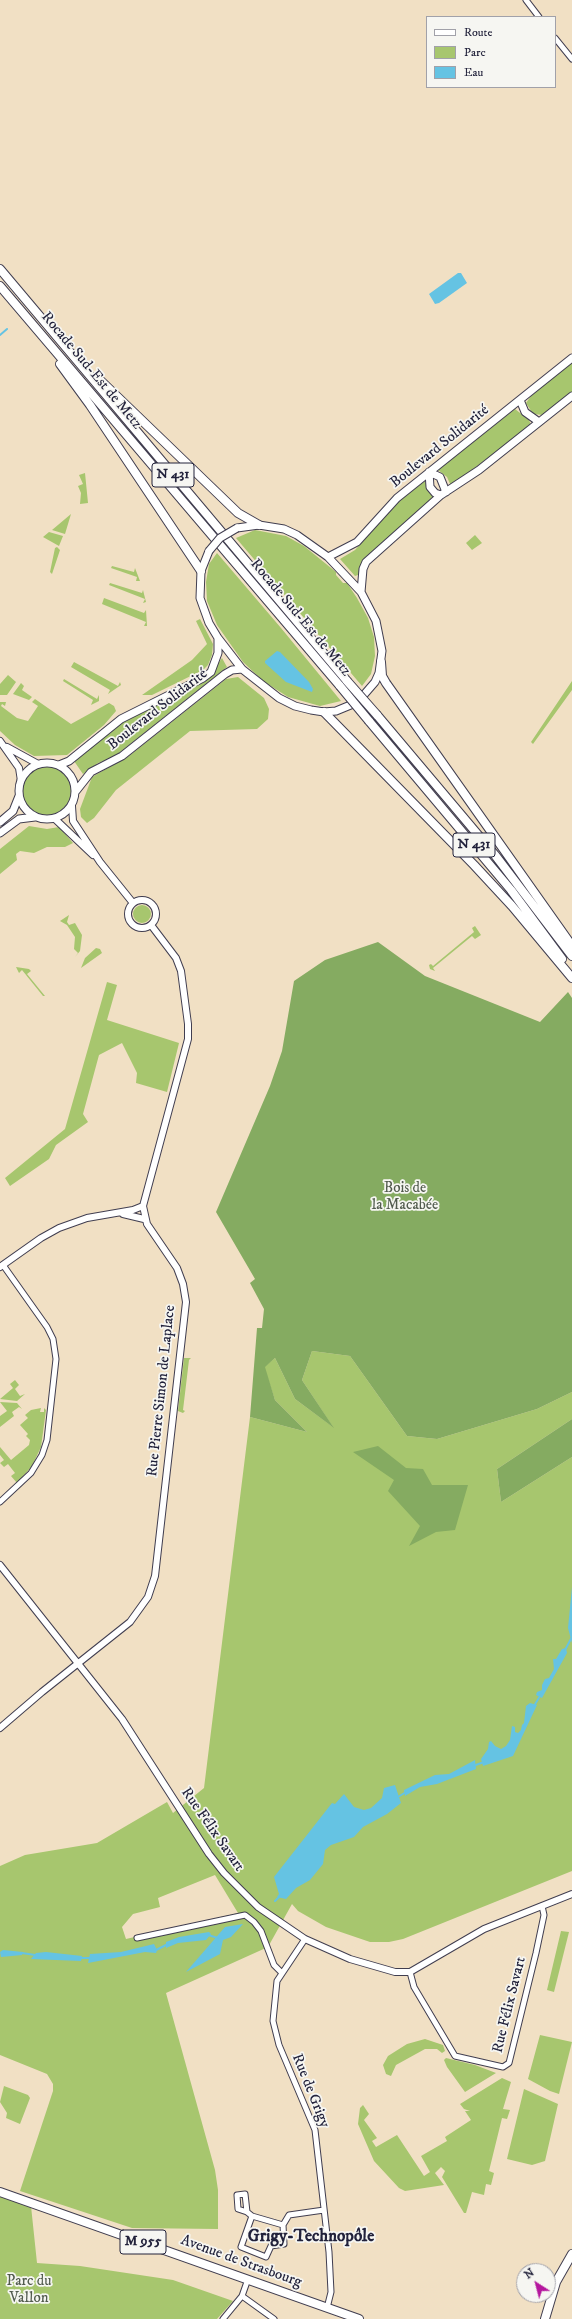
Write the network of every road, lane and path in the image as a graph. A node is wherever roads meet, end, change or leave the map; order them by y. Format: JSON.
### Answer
{"nodes":[{"id":1,"x":526,"y":0,"type":"edge"},
{"id":2,"x":538,"y":16,"type":"edge"},
{"id":3,"x":556,"y":39,"type":"edge"},
{"id":4,"x":572,"y":59,"type":"edge"},
{"id":5,"x":0,"y":269,"type":"edge"},
{"id":6,"x":0,"y":286,"type":"edge"},
{"id":7,"x":30,"y":321,"type":"junction"},
{"id":8,"x":62,"y":340,"type":"junction"},
{"id":9,"x":572,"y":358,"type":"edge"},
{"id":10,"x":572,"y":396,"type":"edge"},
{"id":11,"x":520,"y":400,"type":"junction"},
{"id":12,"x":539,"y":422,"type":"junction"},
{"id":13,"x":429,"y":472,"type":"junction"},
{"id":14,"x":444,"y":494,"type":"junction"},
{"id":15,"x":259,"y":525,"type":"junction"},
{"id":16,"x":328,"y":557,"type":"junction"},
{"id":17,"x":201,"y":571,"type":"junction"},
{"id":18,"x":361,"y":592,"type":"junction"},
{"id":19,"x":218,"y":638,"type":"junction"},
{"id":20,"x":381,"y":662,"type":"junction"},
{"id":21,"x":242,"y":669,"type":"junction"},
{"id":22,"x":324,"y":712,"type":"junction"},
{"id":23,"x":2,"y":743,"type":"edge"},
{"id":24,"x":38,"y":764,"type":"junction"},
{"id":25,"x":58,"y":765,"type":"junction"},
{"id":26,"x":21,"y":781,"type":"junction"},
{"id":27,"x":76,"y":791,"type":"junction"},
{"id":28,"x":19,"y":794,"type":"junction"},
{"id":29,"x":72,"y":806,"type":"junction"},
{"id":30,"x":36,"y":817,"type":"junction"},
{"id":31,"x":55,"y":819,"type":"junction"},
{"id":32,"x":0,"y":822,"type":"edge"},
{"id":33,"x":0,"y":833,"type":"edge"},
{"id":34,"x":100,"y":862,"type":"junction"},
{"id":35,"x":133,"y":903,"type":"junction"},
{"id":36,"x":151,"y":925,"type":"junction"},
{"id":37,"x":572,"y":946,"type":"edge"},
{"id":38,"x":572,"y":956,"type":"edge"},
{"id":39,"x":572,"y":974,"type":"edge"},
{"id":40,"x":572,"y":978,"type":"edge"},
{"id":41,"x":143,"y":1206,"type":"junction"},
{"id":42,"x":116,"y":1214,"type":"junction"},
{"id":43,"x":144,"y":1219,"type":"junction"},
{"id":44,"x":2,"y":1266,"type":"edge"},
{"id":45,"x":0,"y":1502,"type":"edge"},
{"id":46,"x":0,"y":1565,"type":"edge"},
{"id":47,"x":79,"y":1663,"type":"junction"},
{"id":48,"x":0,"y":1728,"type":"edge"},
{"id":49,"x":572,"y":1894,"type":"edge"},
{"id":50,"x":542,"y":1906,"type":"junction"},
{"id":51,"x":137,"y":1938,"type":"dead end"},
{"id":52,"x":305,"y":1939,"type":"junction"},
{"id":53,"x":410,"y":1972,"type":"junction"},
{"id":54,"x":282,"y":1973,"type":"junction"},
{"id":55,"x":0,"y":2192,"type":"edge"},
{"id":56,"x":324,"y":2210,"type":"junction"},
{"id":57,"x":247,"y":2212,"type":"dead end"},
{"id":58,"x":252,"y":2216,"type":"junction"},
{"id":59,"x":283,"y":2225,"type":"junction"},
{"id":60,"x":572,"y":2254,"type":"edge"},
{"id":61,"x":248,"y":2279,"type":"junction"},
{"id":62,"x":242,"y":2296,"type":"junction"},
{"id":63,"x":327,"y":2308,"type":"junction"},
{"id":64,"x":223,"y":2319,"type":"edge"},
{"id":65,"x":274,"y":2319,"type":"edge"},
{"id":66,"x":359,"y":2319,"type":"edge"},
{"id":67,"x":545,"y":2319,"type":"edge"}],
"edges":[{"from":1,"to":2,"type":"street"},
{"from":3,"to":4,"type":"street"},
{"from":5,"to":8,"type":"main road","name":"Rocade Sud-Est de Metz","number":"N 431"},
{"from":6,"to":7,"type":"main road","name":"Rocade Sud-Est de Metz","number":"N 431"},
{"from":7,"to":17,"type":"main road"},
{"from":7,"to":39,"type":"main road","name":"Rocade Sud-Est de Metz","number":"N 431","bridge":true},
{"from":8,"to":15,"type":"main road"},
{"from":8,"to":38,"type":"main road","name":"Rocade Sud-Est de Metz","number":"N 431","bridge":true},
{"from":9,"to":11,"type":"main road","name":"Boulevard Solidarité"},
{"from":10,"to":12,"type":"main road"},
{"from":11,"to":12,"type":"main road"},
{"from":11,"to":13,"type":"main road","name":"Boulevard Solidarité"},
{"from":12,"to":14,"type":"main road"},
{"from":13,"to":14,"type":"main road"},
{"from":13,"to":14,"type":"main road"},
{"from":13,"to":16,"type":"main road","name":"Boulevard Solidarité"},
{"from":14,"to":18,"type":"main road"},
{"from":15,"to":16,"type":"main road"},
{"from":15,"to":17,"type":"main road","bridge":true},
{"from":16,"to":18,"type":"main road"},
{"from":17,"to":19,"type":"main road"},
{"from":18,"to":20,"type":"main road"},
{"from":19,"to":21,"type":"main road"},
{"from":19,"to":25,"type":"main road","name":"Boulevard Solidarité"},
{"from":20,"to":22,"type":"main road"},
{"from":20,"to":37,"type":"main road"},
{"from":21,"to":22,"type":"main road"},
{"from":21,"to":27,"type":"main road","name":"Boulevard Solidarité"},
{"from":22,"to":40,"type":"main road"},
{"from":23,"to":24,"type":"street"},
{"from":23,"to":26,"type":"street"},
{"from":24,"to":25,"type":"main road"},
{"from":24,"to":26,"type":"main road"},
{"from":25,"to":27,"type":"main road"},
{"from":26,"to":28,"type":"main road"},
{"from":27,"to":29,"type":"main road"},
{"from":28,"to":30,"type":"main road"},
{"from":28,"to":32,"type":"main road"},
{"from":29,"to":31,"type":"main road"},
{"from":29,"to":34,"type":"street"},
{"from":30,"to":31,"type":"main road"},
{"from":30,"to":33,"type":"main road"},
{"from":31,"to":34,"type":"street"},
{"from":34,"to":35,"type":"street"},
{"from":35,"to":36,"type":"street"},
{"from":35,"to":36,"type":"street"},
{"from":36,"to":41,"type":"street","name":"Rue Pierre Simon de Laplace"},
{"from":41,"to":42,"type":"street"},
{"from":41,"to":43,"type":"street","name":"Rue Pierre Simon de Laplace"},
{"from":42,"to":43,"type":"street"},
{"from":42,"to":44,"type":"street"},
{"from":43,"to":47,"type":"street","name":"Rue Pierre Simon de Laplace"},
{"from":44,"to":45,"type":"street"},
{"from":46,"to":47,"type":"street","name":"Rue Félix Savart"},
{"from":47,"to":48,"type":"street","name":"Rue Pierre Simon de Laplace"},
{"from":47,"to":52,"type":"street","name":"Rue Félix Savart"},
{"from":49,"to":50,"type":"street"},
{"from":50,"to":53,"type":"street"},
{"from":50,"to":53,"type":"street","name":"Rue Félix Savart"},
{"from":51,"to":54,"type":"street"},
{"from":52,"to":53,"type":"street","name":"Rue Félix Savart"},
{"from":52,"to":54,"type":"street","name":"Rue de Grigy"},
{"from":54,"to":56,"type":"street","name":"Rue de Grigy"},
{"from":55,"to":61,"type":"main road","name":"Avenue de Strasbourg","number":"M 955"},
{"from":56,"to":59,"type":"street"},
{"from":56,"to":63,"type":"street","name":"Rue de Grigy"},
{"from":57,"to":58,"type":"street"},
{"from":58,"to":59,"type":"street"},
{"from":58,"to":59,"type":"street"},
{"from":60,"to":67,"type":"main road"},
{"from":61,"to":62,"type":"street"},
{"from":61,"to":63,"type":"main road","name":"Avenue de Strasbourg","number":"M 955"},
{"from":62,"to":64,"type":"street"},
{"from":62,"to":65,"type":"street"},
{"from":63,"to":66,"type":"main road","name":"Avenue de Strasbourg","number":"M 955"}]}
